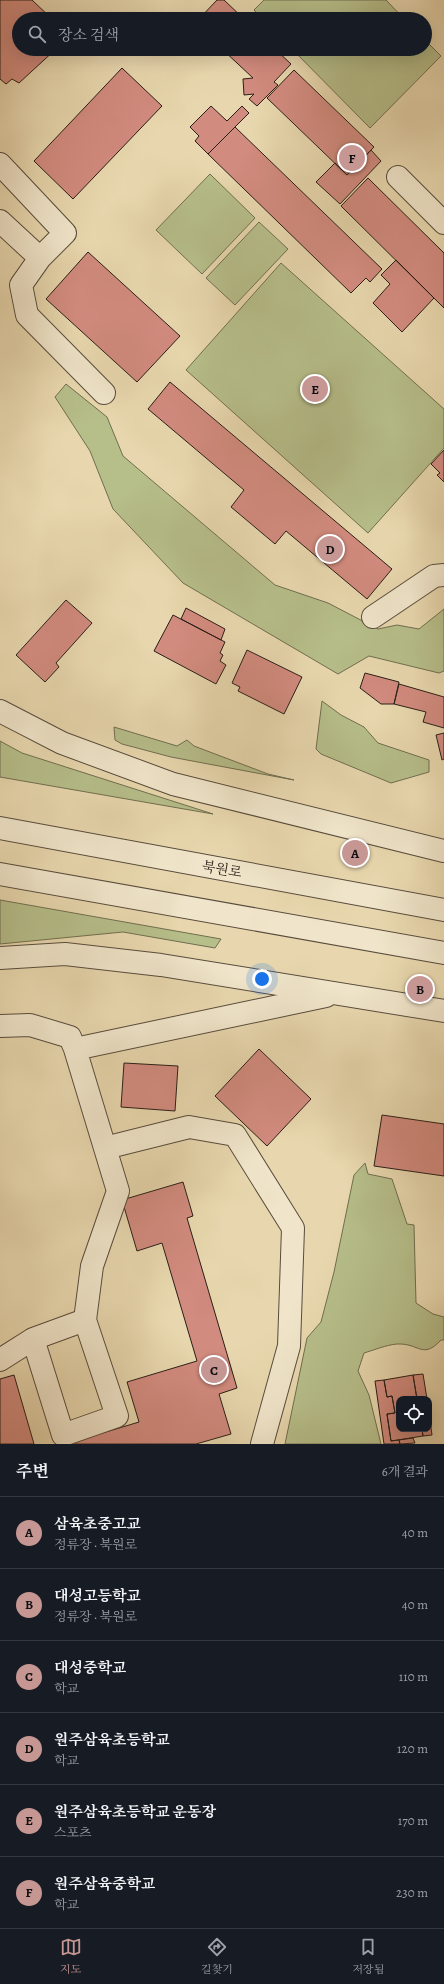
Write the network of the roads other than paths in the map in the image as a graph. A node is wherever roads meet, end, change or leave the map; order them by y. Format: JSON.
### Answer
{"nodes":[{"id":1,"x":0,"y":164,"type":"edge"},
{"id":2,"x":398,"y":177,"type":"dead end"},
{"id":3,"x":0,"y":221,"type":"edge"},
{"id":4,"x":444,"y":223,"type":"edge"},
{"id":5,"x":40,"y":258,"type":"junction"},
{"id":6,"x":104,"y":393,"type":"dead end"},
{"id":7,"x":444,"y":575,"type":"edge"},
{"id":8,"x":373,"y":617,"type":"dead end"},
{"id":9,"x":0,"y":711,"type":"edge"},
{"id":10,"x":0,"y":828,"type":"edge"},
{"id":11,"x":444,"y":851,"type":"edge"},
{"id":12,"x":0,"y":874,"type":"edge"},
{"id":13,"x":444,"y":910,"type":"edge"},
{"id":14,"x":444,"y":954,"type":"edge"},
{"id":15,"x":0,"y":958,"type":"edge"},
{"id":16,"x":338,"y":994,"type":"junction"},
{"id":17,"x":444,"y":1011,"type":"edge"},
{"id":18,"x":0,"y":1026,"type":"edge"},
{"id":19,"x":75,"y":1048,"type":"junction"},
{"id":20,"x":105,"y":1148,"type":"junction"},
{"id":21,"x":85,"y":1320,"type":"junction"},
{"id":22,"x":33,"y":1339,"type":"junction"},
{"id":23,"x":0,"y":1360,"type":"edge"},
{"id":24,"x":262,"y":1444,"type":"edge"}],
"edges":[{"from":1,"to":5,"type":"street"},
{"from":2,"to":4,"type":"street"},
{"from":3,"to":5,"type":"street"},
{"from":5,"to":6,"type":"street"},
{"from":7,"to":8,"type":"street"},
{"from":9,"to":11,"type":"street"},
{"from":10,"to":13,"type":"street","name":"북원로"},
{"from":12,"to":14,"type":"street"},
{"from":15,"to":16,"type":"street"},
{"from":16,"to":17,"type":"street"},
{"from":16,"to":19,"type":"street"},
{"from":18,"to":19,"type":"street"},
{"from":19,"to":20,"type":"street"},
{"from":20,"to":21,"type":"street"},
{"from":20,"to":24,"type":"street"},
{"from":21,"to":22,"type":"street"},
{"from":21,"to":22,"type":"street"},
{"from":22,"to":23,"type":"street"}]}
